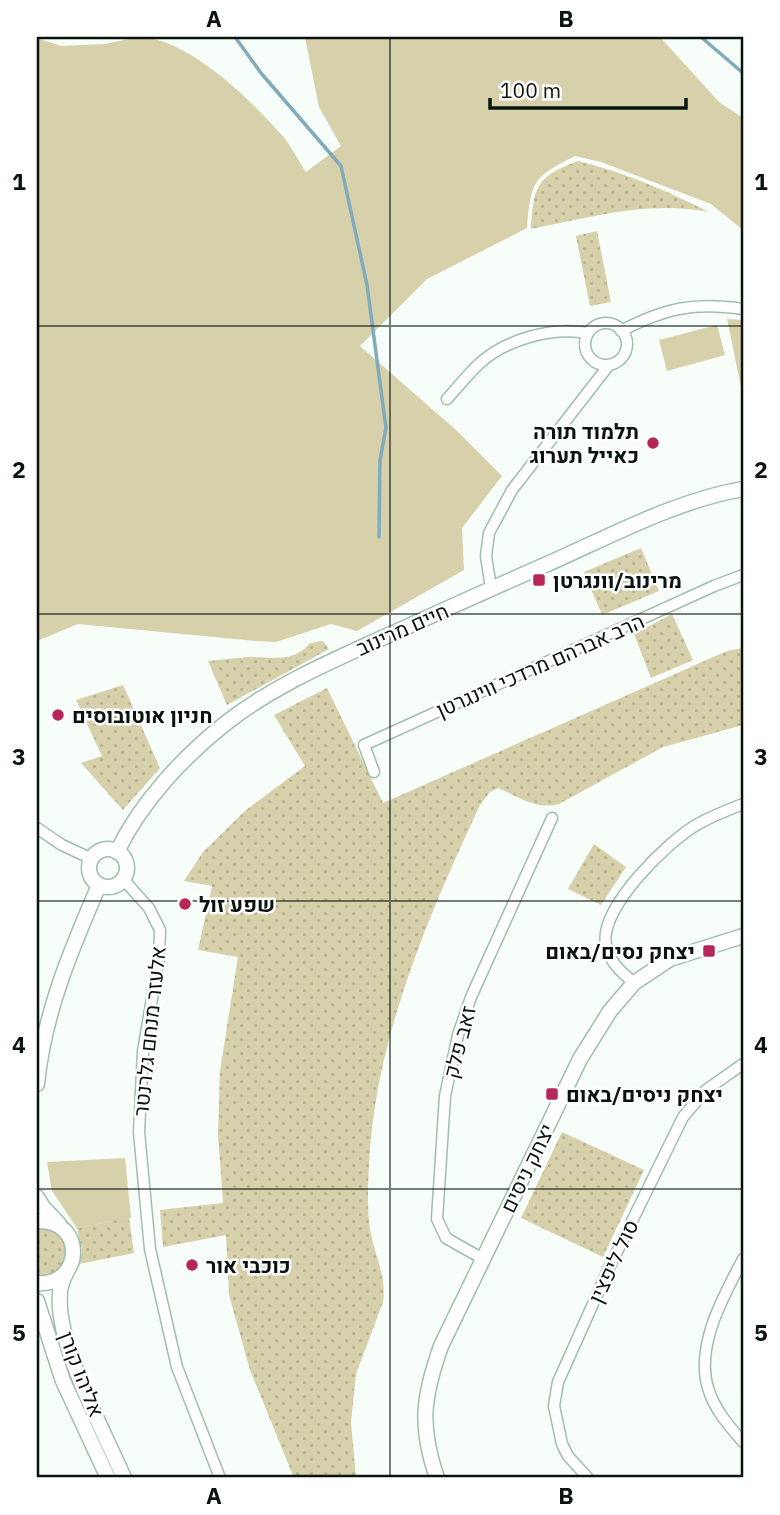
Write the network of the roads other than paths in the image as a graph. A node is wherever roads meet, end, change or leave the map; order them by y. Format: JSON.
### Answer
{"nodes":[{"id":1,"x":743,"y":309,"type":"edge"},
{"id":2,"x":621,"y":331,"type":"junction"},
{"id":3,"x":589,"y":333,"type":"junction"},
{"id":4,"x":609,"y":365,"type":"junction"},
{"id":5,"x":447,"y":399,"type":"dead end"},
{"id":6,"x":743,"y":489,"type":"edge"},
{"id":7,"x":743,"y":575,"type":"edge"},
{"id":8,"x":491,"y":588,"type":"junction"},
{"id":9,"x":374,"y":772,"type":"dead end"},
{"id":10,"x":743,"y":804,"type":"edge"},
{"id":11,"x":552,"y":818,"type":"dead end"},
{"id":12,"x":37,"y":828,"type":"edge"},
{"id":13,"x":117,"y":852,"type":"junction"},
{"id":14,"x":92,"y":859,"type":"junction"},
{"id":15,"x":123,"y":879,"type":"junction"},
{"id":16,"x":99,"y":885,"type":"junction"},
{"id":17,"x":743,"y":936,"type":"edge"},
{"id":18,"x":634,"y":983,"type":"junction"},
{"id":19,"x":743,"y":1064,"type":"edge"},
{"id":20,"x":37,"y":1084,"type":"edge"},
{"id":21,"x":37,"y":1197,"type":"edge"},
{"id":22,"x":37,"y":1220,"type":"edge"},
{"id":23,"x":63,"y":1228,"type":"junction"},
{"id":24,"x":483,"y":1259,"type":"junction"},
{"id":25,"x":743,"y":1259,"type":"edge"},
{"id":26,"x":69,"y":1267,"type":"junction"},
{"id":27,"x":37,"y":1283,"type":"edge"},
{"id":28,"x":37,"y":1301,"type":"edge"},
{"id":29,"x":743,"y":1442,"type":"edge"},
{"id":30,"x":108,"y":1478,"type":"edge"},
{"id":31,"x":124,"y":1478,"type":"edge"},
{"id":32,"x":220,"y":1478,"type":"edge"},
{"id":33,"x":437,"y":1478,"type":"edge"},
{"id":34,"x":588,"y":1478,"type":"edge"}],
"edges":[{"from":1,"to":2,"type":"street"},
{"from":2,"to":3,"type":"street"},
{"from":2,"to":4,"type":"street"},
{"from":3,"to":4,"type":"street"},
{"from":3,"to":5,"type":"street"},
{"from":4,"to":8,"type":"street"},
{"from":6,"to":8,"type":"street","name":"חיים מרינוב"},
{"from":7,"to":9,"type":"street","name":"הרב אברהם מרדכי ווינגרטן"},
{"from":8,"to":13,"type":"street","name":"חיים מרינוב"},
{"from":10,"to":18,"type":"street"},
{"from":11,"to":24,"type":"street","name":"זאב פלק"},
{"from":12,"to":14,"type":"street"},
{"from":13,"to":14,"type":"street"},
{"from":13,"to":15,"type":"street"},
{"from":14,"to":16,"type":"street"},
{"from":15,"to":16,"type":"street"},
{"from":15,"to":32,"type":"street","name":"אלעזר מנחם גלרנטר"},
{"from":16,"to":20,"type":"street"},
{"from":17,"to":18,"type":"street","name":"יצחק ניסים"},
{"from":18,"to":24,"type":"street","name":"יצחק ניסים"},
{"from":19,"to":34,"type":"street","name":"סול ליפצין"},
{"from":21,"to":23,"type":"street"},
{"from":22,"to":23,"type":"street"},
{"from":23,"to":26,"type":"street","name":"אליהו קורן"},
{"from":24,"to":33,"type":"street","name":"יצחק ניסים"},
{"from":25,"to":29,"type":"street"},
{"from":26,"to":27,"type":"street"},
{"from":26,"to":31,"type":"street","name":"אליהו קורן"},
{"from":28,"to":30,"type":"street","name":"אליהו קורן"}]}
